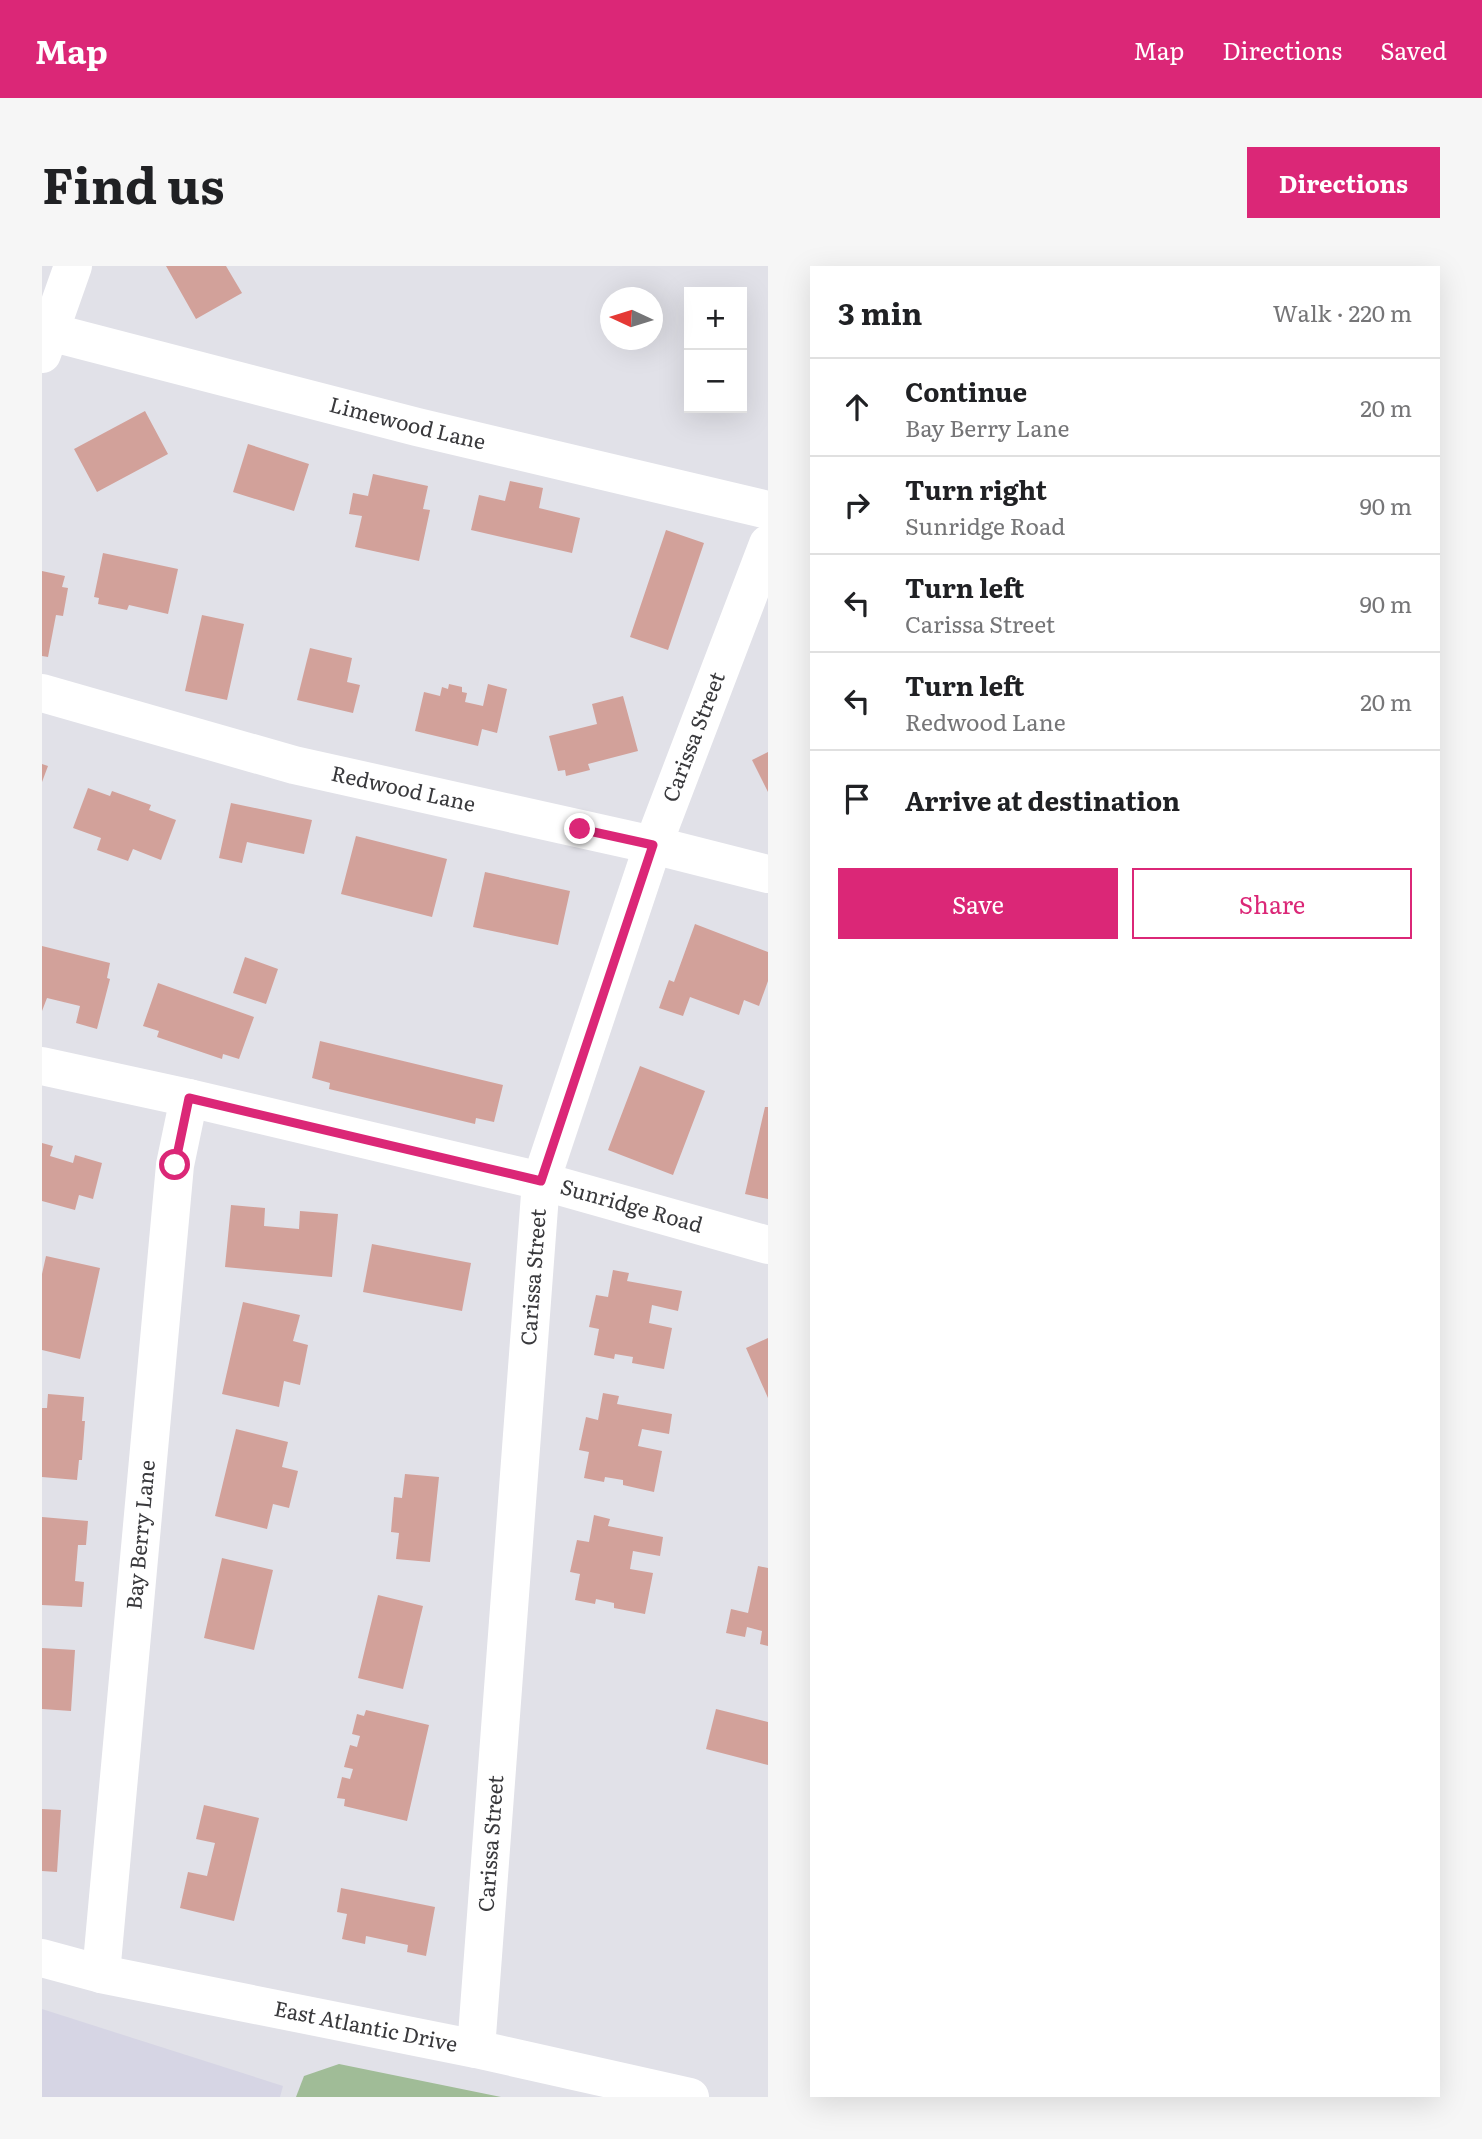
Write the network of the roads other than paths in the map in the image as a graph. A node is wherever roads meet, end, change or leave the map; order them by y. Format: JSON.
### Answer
{"nodes":[{"id":1,"x":74,"y":266,"type":"edge"},
{"id":2,"x":46,"y":343,"type":"edge"},
{"id":3,"x":768,"y":510,"type":"edge"},
{"id":4,"x":768,"y":544,"type":"edge"},
{"id":5,"x":42,"y":693,"type":"edge"},
{"id":6,"x":653,"y":845,"type":"junction"},
{"id":7,"x":768,"y":874,"type":"edge"},
{"id":8,"x":42,"y":1066,"type":"edge"},
{"id":9,"x":189,"y":1098,"type":"junction"},
{"id":10,"x":541,"y":1181,"type":"junction"},
{"id":11,"x":768,"y":1244,"type":"edge"},
{"id":12,"x":42,"y":1958,"type":"edge"},
{"id":13,"x":101,"y":1974,"type":"junction"},
{"id":14,"x":477,"y":2049,"type":"junction"},
{"id":15,"x":690,"y":2097,"type":"edge"}],
"edges":[{"from":1,"to":2,"type":"street"},
{"from":2,"to":3,"type":"street","name":"Limewood Lane"},
{"from":4,"to":6,"type":"street","name":"Carissa Street"},
{"from":5,"to":6,"type":"street","name":"Redwood Lane"},
{"from":6,"to":7,"type":"street","name":"Redwood Lane"},
{"from":6,"to":10,"type":"street","name":"Carissa Street"},
{"from":8,"to":9,"type":"street","name":"Sunridge Road"},
{"from":9,"to":10,"type":"street","name":"Sunridge Road"},
{"from":9,"to":13,"type":"street","name":"Bay Berry Lane"},
{"from":10,"to":11,"type":"street","name":"Sunridge Road"},
{"from":10,"to":14,"type":"street","name":"Carissa Street"},
{"from":12,"to":13,"type":"street","name":"East Atlantic Drive"},
{"from":13,"to":14,"type":"street","name":"East Atlantic Drive"},
{"from":14,"to":15,"type":"street","name":"East Atlantic Drive"}]}
